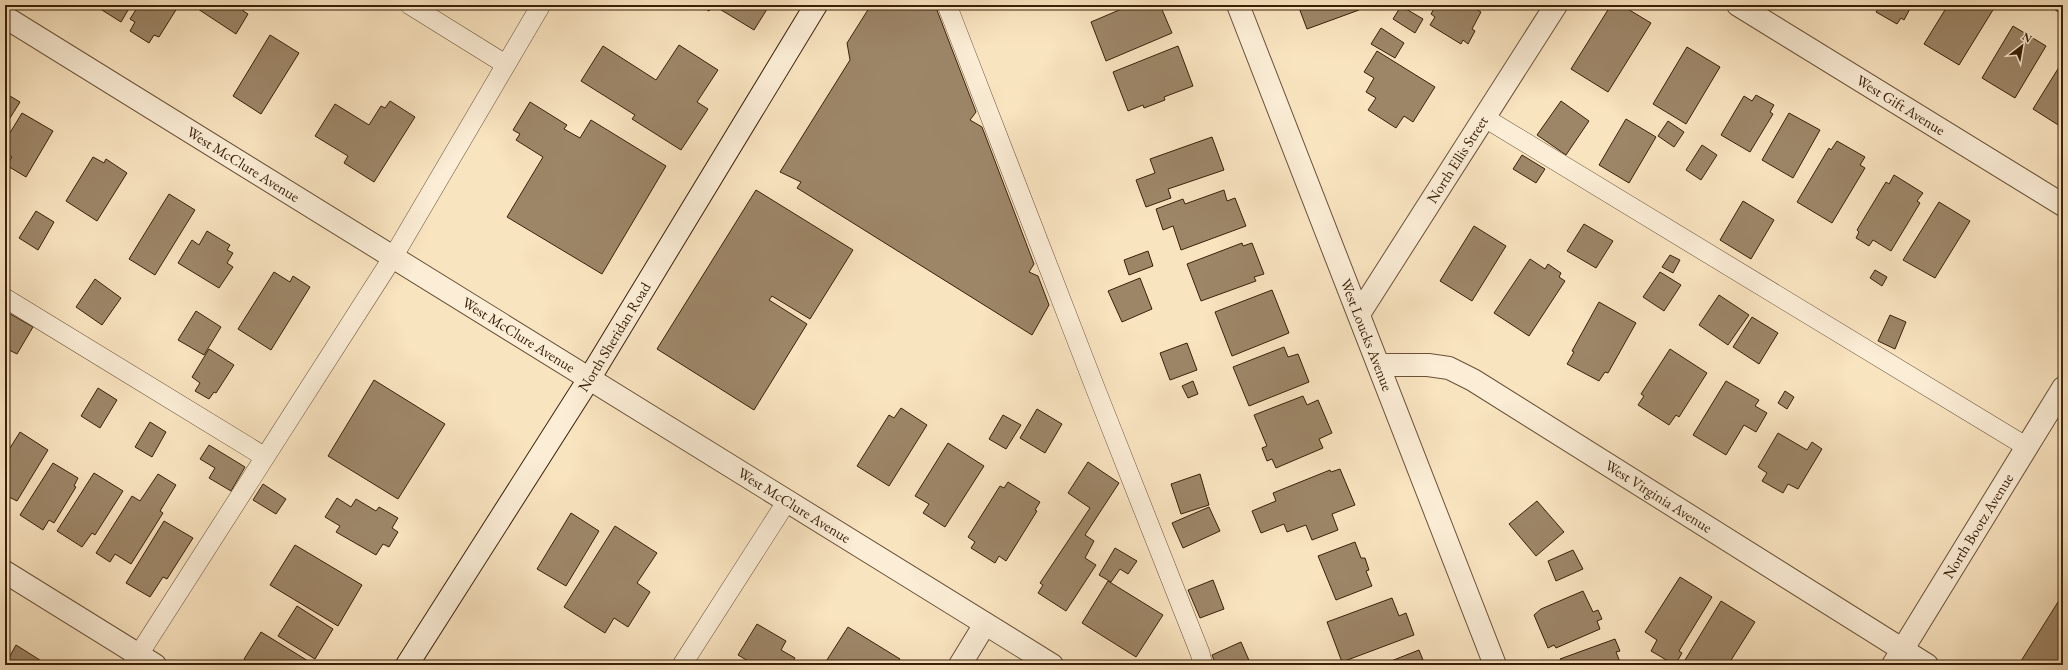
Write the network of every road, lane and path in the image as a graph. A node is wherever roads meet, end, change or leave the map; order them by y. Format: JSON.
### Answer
{"nodes":[{"id":1,"x":410,"y":5,"type":"edge"},
{"id":2,"x":541,"y":5,"type":"edge"},
{"id":3,"x":816,"y":5,"type":"edge"},
{"id":4,"x":947,"y":5,"type":"edge"},
{"id":5,"x":1238,"y":5,"type":"edge"},
{"id":6,"x":1556,"y":5,"type":"edge"},
{"id":7,"x":1738,"y":5,"type":"edge"},
{"id":8,"x":5,"y":16,"type":"edge"},
{"id":9,"x":505,"y":64,"type":"junction"},
{"id":10,"x":1485,"y":118,"type":"junction"},
{"id":11,"x":2063,"y":205,"type":"edge"},
{"id":12,"x":393,"y":257,"type":"junction"},
{"id":13,"x":5,"y":298,"type":"edge"},
{"id":14,"x":1359,"y":314,"type":"junction"},
{"id":15,"x":1379,"y":365,"type":"junction"},
{"id":16,"x":589,"y":379,"type":"junction"},
{"id":17,"x":2063,"y":388,"type":"edge"},
{"id":18,"x":2027,"y":447,"type":"junction"},
{"id":19,"x":265,"y":457,"type":"junction"},
{"id":20,"x":787,"y":501,"type":"junction"},
{"id":21,"x":5,"y":572,"type":"edge"},
{"id":22,"x":985,"y":624,"type":"junction"},
{"id":23,"x":1898,"y":657,"type":"edge"},
{"id":24,"x":142,"y":662,"type":"edge"},
{"id":25,"x":407,"y":665,"type":"edge"},
{"id":26,"x":682,"y":665,"type":"edge"},
{"id":27,"x":960,"y":665,"type":"edge"},
{"id":28,"x":1052,"y":665,"type":"edge"},
{"id":29,"x":1203,"y":665,"type":"edge"},
{"id":30,"x":1494,"y":665,"type":"edge"},
{"id":31,"x":1927,"y":665,"type":"edge"}],
"edges":[{"from":1,"to":9,"type":"lane"},
{"from":2,"to":9,"type":"lane"},
{"from":3,"to":16,"type":"street","name":"North Sheridan Road"},
{"from":4,"to":29,"type":"lane"},
{"from":5,"to":14,"type":"street","name":"West Loucks Avenue"},
{"from":6,"to":10,"type":"street","name":"North Ellis Street"},
{"from":7,"to":11,"type":"street","name":"West Gift Avenue"},
{"from":8,"to":12,"type":"street","name":"West McClure Avenue"},
{"from":9,"to":12,"type":"lane"},
{"from":10,"to":14,"type":"street","name":"North Ellis Street"},
{"from":10,"to":18,"type":"lane"},
{"from":12,"to":16,"type":"street","name":"West McClure Avenue"},
{"from":12,"to":19,"type":"lane"},
{"from":13,"to":19,"type":"lane"},
{"from":14,"to":15,"type":"street","name":"West Loucks Avenue"},
{"from":15,"to":23,"type":"street","name":"West Virginia Avenue"},
{"from":15,"to":30,"type":"street","name":"West Loucks Avenue"},
{"from":16,"to":20,"type":"street","name":"West McClure Avenue"},
{"from":16,"to":25,"type":"street","name":"North Sheridan Road"},
{"from":17,"to":18,"type":"street","name":"North Bootz Avenue"},
{"from":18,"to":23,"type":"street","name":"North Bootz Avenue"},
{"from":19,"to":24,"type":"lane"},
{"from":20,"to":22,"type":"street","name":"West McClure Avenue"},
{"from":20,"to":26,"type":"lane"},
{"from":21,"to":24,"type":"street"},
{"from":22,"to":27,"type":"street"},
{"from":22,"to":28,"type":"street","name":"West McClure Avenue"},
{"from":23,"to":31,"type":"street","name":"West Virginia Avenue"}]}
